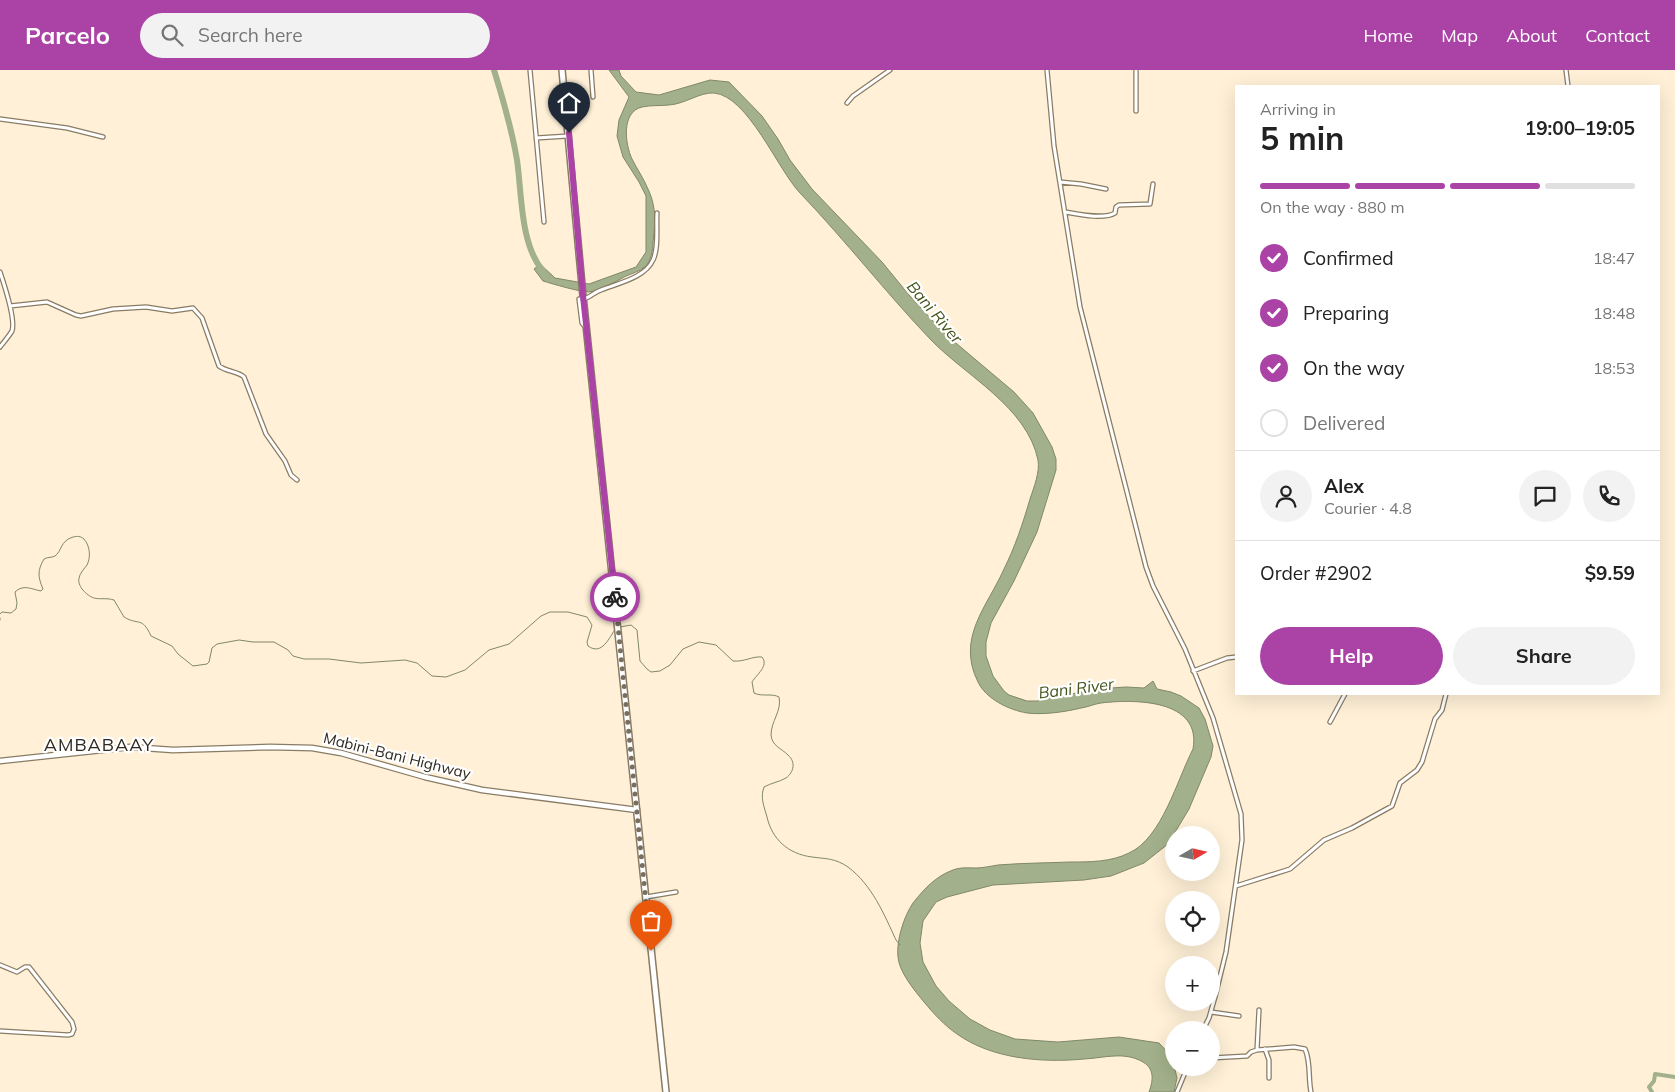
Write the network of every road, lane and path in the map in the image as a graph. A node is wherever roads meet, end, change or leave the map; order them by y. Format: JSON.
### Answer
{"nodes":[{"id":1,"x":530,"y":70,"type":"edge"},
{"id":2,"x":562,"y":70,"type":"edge"},
{"id":3,"x":591,"y":70,"type":"edge"},
{"id":4,"x":890,"y":70,"type":"edge"},
{"id":5,"x":1047,"y":70,"type":"edge"},
{"id":6,"x":1136,"y":70,"type":"edge"},
{"id":7,"x":1566,"y":70,"type":"edge"},
{"id":8,"x":1568,"y":85,"type":"edge"},
{"id":9,"x":593,"y":97,"type":"dead end"},
{"id":10,"x":847,"y":103,"type":"dead end"},
{"id":11,"x":1136,"y":111,"type":"dead end"},
{"id":12,"x":0,"y":119,"type":"edge"},
{"id":13,"x":570,"y":136,"type":"junction"},
{"id":14,"x":103,"y":137,"type":"dead end"},
{"id":15,"x":536,"y":138,"type":"junction"},
{"id":16,"x":1060,"y":182,"type":"junction"},
{"id":17,"x":1152,"y":184,"type":"dead end"},
{"id":18,"x":1106,"y":189,"type":"dead end"},
{"id":19,"x":1064,"y":212,"type":"junction"},
{"id":20,"x":657,"y":213,"type":"dead end"},
{"id":21,"x":544,"y":222,"type":"dead end"},
{"id":22,"x":0,"y":272,"type":"edge"},
{"id":23,"x":582,"y":298,"type":"junction"},
{"id":24,"x":10,"y":306,"type":"junction"},
{"id":25,"x":0,"y":347,"type":"edge"},
{"id":26,"x":297,"y":480,"type":"dead end"},
{"id":27,"x":1235,"y":657,"type":"edge"},
{"id":28,"x":1193,"y":671,"type":"junction"},
{"id":29,"x":1344,"y":695,"type":"edge"},
{"id":30,"x":1446,"y":695,"type":"edge"},
{"id":31,"x":1330,"y":722,"type":"dead end"},
{"id":32,"x":0,"y":760,"type":"edge"},
{"id":33,"x":637,"y":810,"type":"junction"},
{"id":34,"x":1236,"y":886,"type":"junction"},
{"id":35,"x":676,"y":892,"type":"dead end"},
{"id":36,"x":646,"y":897,"type":"junction"},
{"id":37,"x":0,"y":965,"type":"edge"},
{"id":38,"x":1258,"y":1010,"type":"dead end"},
{"id":39,"x":1211,"y":1012,"type":"junction"},
{"id":40,"x":1239,"y":1016,"type":"dead end"},
{"id":41,"x":1207,"y":1021,"type":"edge"},
{"id":42,"x":0,"y":1031,"type":"edge"},
{"id":43,"x":1265,"y":1049,"type":"junction"},
{"id":44,"x":1257,"y":1050,"type":"junction"},
{"id":45,"x":1220,"y":1058,"type":"edge"},
{"id":46,"x":1183,"y":1076,"type":"edge"},
{"id":47,"x":1269,"y":1078,"type":"dead end"},
{"id":48,"x":666,"y":1092,"type":"edge"},
{"id":49,"x":1177,"y":1092,"type":"edge"},
{"id":50,"x":1311,"y":1092,"type":"edge"}],
"edges":[{"from":1,"to":15,"type":"street"},
{"from":2,"to":13,"type":"main road"},
{"from":3,"to":9,"type":"street"},
{"from":4,"to":10,"type":"street"},
{"from":5,"to":16,"type":"street"},
{"from":6,"to":11,"type":"street"},
{"from":7,"to":8,"type":"street"},
{"from":12,"to":14,"type":"street"},
{"from":13,"to":15,"type":"street"},
{"from":13,"to":23,"type":"main road"},
{"from":15,"to":21,"type":"street"},
{"from":16,"to":18,"type":"street"},
{"from":16,"to":19,"type":"street"},
{"from":17,"to":19,"type":"street"},
{"from":19,"to":28,"type":"street"},
{"from":20,"to":23,"type":"street"},
{"from":22,"to":24,"type":"street"},
{"from":23,"to":33,"type":"main road"},
{"from":24,"to":25,"type":"street"},
{"from":24,"to":26,"type":"street"},
{"from":27,"to":28,"type":"street"},
{"from":28,"to":34,"type":"street"},
{"from":29,"to":31,"type":"street"},
{"from":30,"to":34,"type":"street"},
{"from":32,"to":33,"type":"main road","name":"Mabini-Bani Highway"},
{"from":33,"to":36,"type":"main road"},
{"from":34,"to":39,"type":"street"},
{"from":35,"to":36,"type":"street"},
{"from":36,"to":48,"type":"main road"},
{"from":37,"to":42,"type":"street"},
{"from":38,"to":44,"type":"street"},
{"from":39,"to":40,"type":"street"},
{"from":39,"to":41,"type":"street"},
{"from":43,"to":44,"type":"street"},
{"from":43,"to":47,"type":"street"},
{"from":43,"to":50,"type":"street"},
{"from":44,"to":45,"type":"street"},
{"from":46,"to":49,"type":"street"}]}
